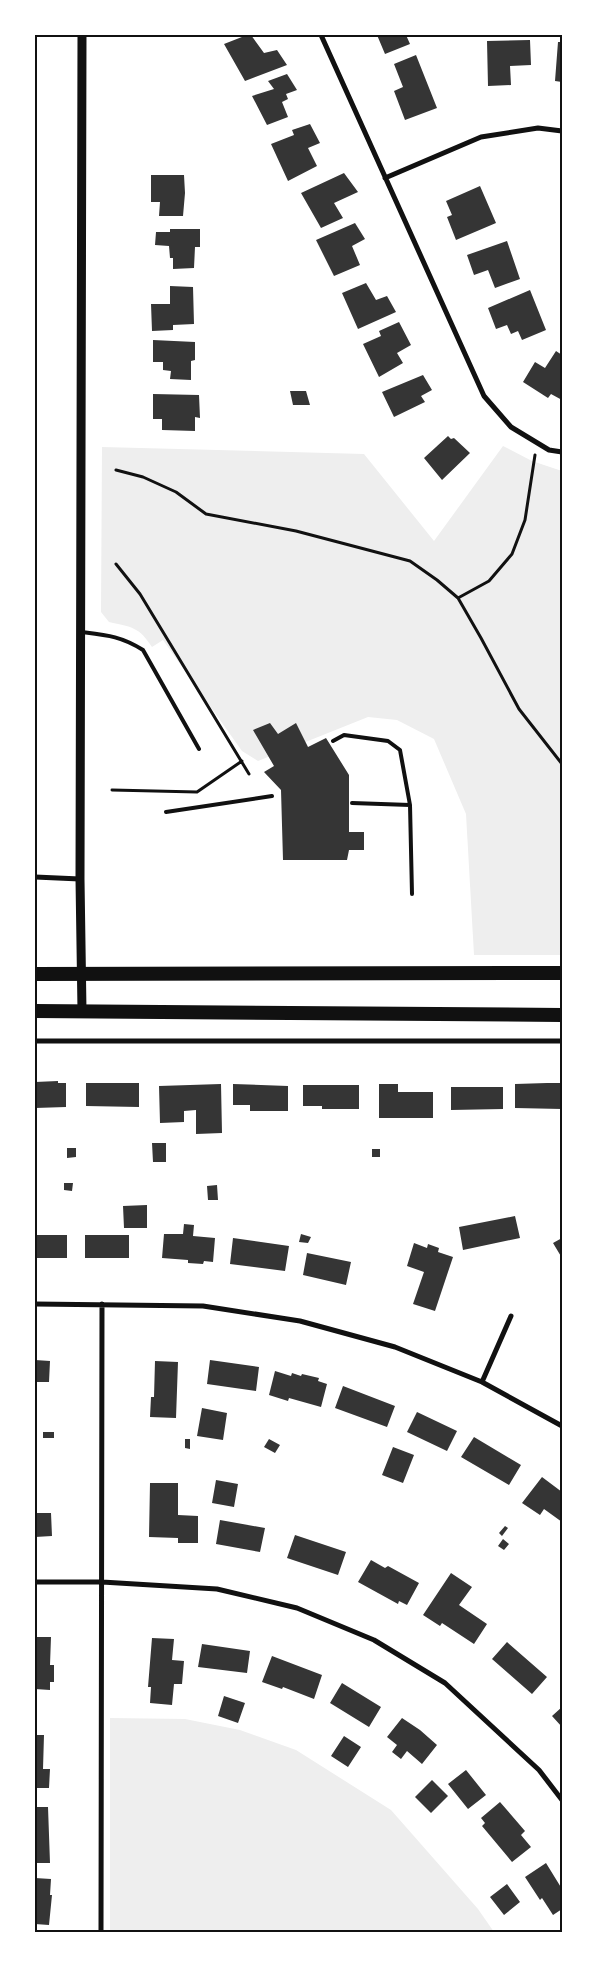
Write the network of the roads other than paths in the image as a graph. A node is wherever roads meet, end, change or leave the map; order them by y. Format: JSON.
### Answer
{"nodes":[{"id":1,"x":82,"y":35,"type":"edge"},
{"id":2,"x":321,"y":35,"type":"edge"},
{"id":3,"x":562,"y":131,"type":"edge"},
{"id":4,"x":386,"y":178,"type":"junction"},
{"id":5,"x":562,"y":452,"type":"edge"},
{"id":6,"x":80,"y":632,"type":"junction"},
{"id":7,"x":333,"y":741,"type":"dead end"},
{"id":8,"x":199,"y":749,"type":"dead end"},
{"id":9,"x":272,"y":796,"type":"dead end"},
{"id":10,"x":352,"y":803,"type":"dead end"},
{"id":11,"x":410,"y":805,"type":"junction"},
{"id":12,"x":166,"y":812,"type":"dead end"},
{"id":13,"x":35,"y":877,"type":"edge"},
{"id":14,"x":80,"y":879,"type":"junction"},
{"id":15,"x":412,"y":894,"type":"dead end"},
{"id":16,"x":562,"y":973,"type":"edge"},
{"id":17,"x":35,"y":974,"type":"edge"},
{"id":18,"x":82,"y":974,"type":"junction"},
{"id":19,"x":35,"y":1011,"type":"edge"},
{"id":20,"x":82,"y":1011,"type":"junction"},
{"id":21,"x":562,"y":1015,"type":"edge"},
{"id":22,"x":35,"y":1041,"type":"edge"},
{"id":23,"x":562,"y":1041,"type":"edge"},
{"id":24,"x":35,"y":1304,"type":"edge"},
{"id":25,"x":102,"y":1304,"type":"junction"},
{"id":26,"x":511,"y":1316,"type":"dead end"},
{"id":27,"x":482,"y":1382,"type":"junction"},
{"id":28,"x":562,"y":1426,"type":"edge"},
{"id":29,"x":35,"y":1582,"type":"edge"},
{"id":30,"x":102,"y":1582,"type":"junction"},
{"id":31,"x":562,"y":1800,"type":"edge"},
{"id":32,"x":101,"y":1932,"type":"edge"}],
"edges":[{"from":1,"to":6,"type":"street"},
{"from":2,"to":4,"type":"street"},
{"from":3,"to":4,"type":"street"},
{"from":4,"to":5,"type":"street"},
{"from":6,"to":8,"type":"lane"},
{"from":6,"to":14,"type":"street"},
{"from":7,"to":11,"type":"lane"},
{"from":9,"to":12,"type":"lane"},
{"from":10,"to":11,"type":"lane"},
{"from":11,"to":15,"type":"lane"},
{"from":13,"to":14,"type":"street"},
{"from":14,"to":18,"type":"street"},
{"from":16,"to":18,"type":"highway"},
{"from":17,"to":18,"type":"highway"},
{"from":18,"to":20,"type":"street"},
{"from":19,"to":20,"type":"highway"},
{"from":20,"to":21,"type":"highway"},
{"from":22,"to":23,"type":"street"},
{"from":24,"to":25,"type":"street"},
{"from":25,"to":27,"type":"street"},
{"from":25,"to":30,"type":"street"},
{"from":26,"to":27,"type":"street"},
{"from":27,"to":28,"type":"street"},
{"from":29,"to":30,"type":"street"},
{"from":30,"to":31,"type":"street"},
{"from":30,"to":32,"type":"street"}]}
